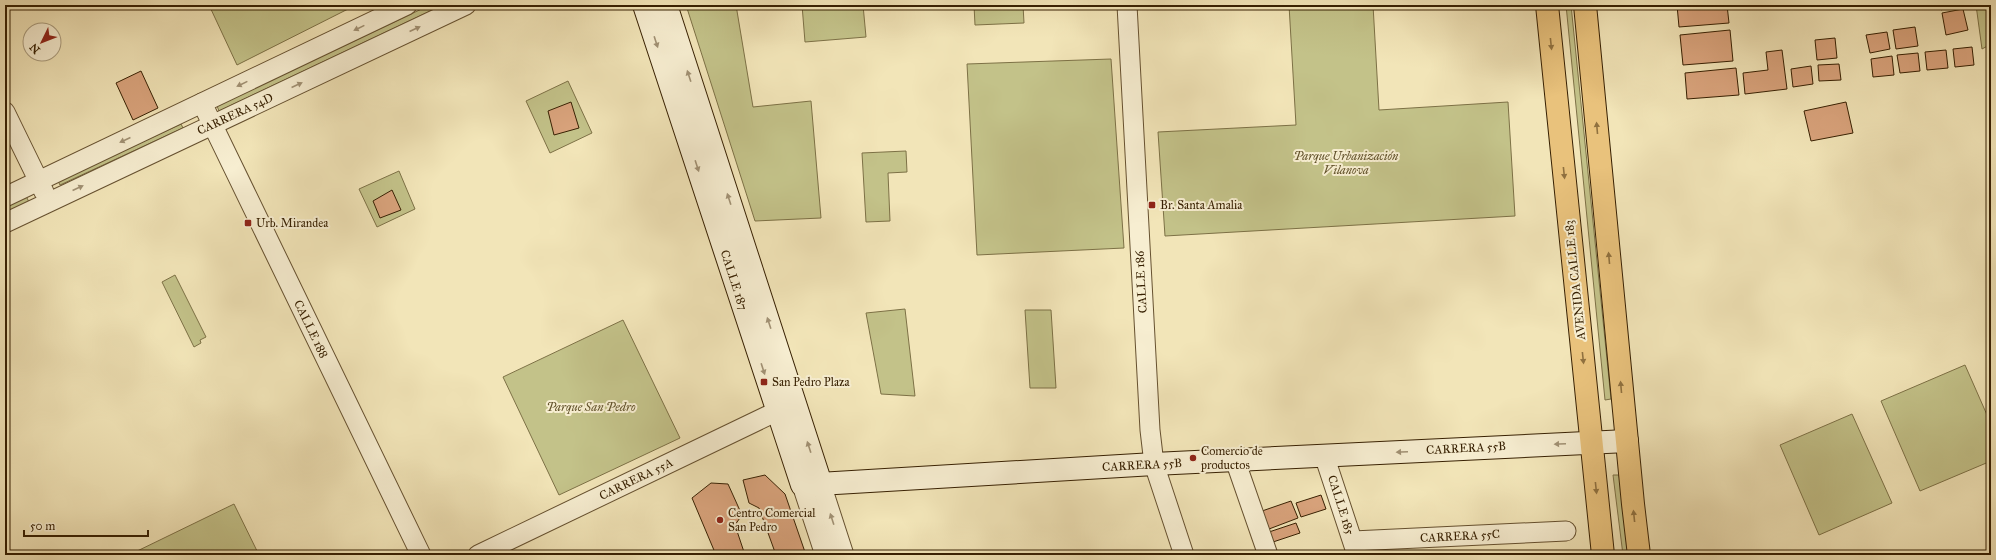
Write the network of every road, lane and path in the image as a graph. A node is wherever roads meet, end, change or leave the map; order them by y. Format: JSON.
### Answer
{"nodes":[{"id":1,"x":407,"y":5,"type":"edge"},
{"id":2,"x":466,"y":5,"type":"edge"},
{"id":3,"x":644,"y":5,"type":"edge"},
{"id":4,"x":666,"y":5,"type":"edge"},
{"id":5,"x":1127,"y":5,"type":"edge"},
{"id":6,"x":1547,"y":5,"type":"edge"},
{"id":7,"x":1585,"y":5,"type":"edge"},
{"id":8,"x":202,"y":103,"type":"junction"},
{"id":9,"x":5,"y":112,"type":"edge"},
{"id":10,"x":212,"y":125,"type":"junction"},
{"id":11,"x":39,"y":181,"type":"junction"},
{"id":12,"x":5,"y":197,"type":"edge"},
{"id":13,"x":49,"y":202,"type":"junction"},
{"id":14,"x":5,"y":223,"type":"edge"},
{"id":15,"x":786,"y":407,"type":"junction"},
{"id":16,"x":1626,"y":441,"type":"junction"},
{"id":17,"x":1591,"y":442,"type":"junction"},
{"id":18,"x":1324,"y":455,"type":"junction"},
{"id":19,"x":1235,"y":460,"type":"junction"},
{"id":20,"x":1154,"y":464,"type":"junction"},
{"id":21,"x":811,"y":485,"type":"junction"},
{"id":22,"x":1566,"y":531,"type":"dead end"},
{"id":23,"x":1355,"y":548,"type":"edge"},
{"id":24,"x":421,"y":555,"type":"edge"},
{"id":25,"x":478,"y":555,"type":"edge"},
{"id":26,"x":825,"y":555,"type":"edge"},
{"id":27,"x":844,"y":555,"type":"edge"},
{"id":28,"x":1184,"y":555,"type":"edge"},
{"id":29,"x":1268,"y":555,"type":"edge"},
{"id":30,"x":1603,"y":555,"type":"edge"},
{"id":31,"x":1639,"y":555,"type":"edge"}],
"edges":[{"from":1,"to":8,"type":"street","name":"CARRERA 54D","one_way":true},
{"from":10,"to":2,"type":"street","name":"CARRERA 54D","one_way":true},
{"from":3,"to":15,"type":"street","name":"CALLE 187","one_way":true},
{"from":15,"to":4,"type":"street","name":"CALLE 187","one_way":true},
{"from":5,"to":20,"type":"street","name":"CALLE 186"},
{"from":6,"to":17,"type":"main road","name":"AVENIDA CALLE 183","one_way":true},
{"from":16,"to":7,"type":"main road","one_way":true},
{"from":8,"to":10,"type":"street","name":"CALLE 188"},
{"from":8,"to":11,"type":"street","name":"CARRERA 54D","one_way":true},
{"from":9,"to":11,"type":"street"},
{"from":13,"to":10,"type":"street","name":"CARRERA 54D","one_way":true},
{"from":10,"to":24,"type":"street","name":"CALLE 188"},
{"from":11,"to":12,"type":"street","name":"CARRERA 54D"},
{"from":11,"to":13,"type":"street"},
{"from":13,"to":14,"type":"street","name":"CARRERA 54D"},
{"from":15,"to":21,"type":"street","name":"CALLE 187"},
{"from":15,"to":25,"type":"street","name":"CARRERA 55A"},
{"from":16,"to":17,"type":"street","name":"CARRERA 55B"},
{"from":31,"to":16,"type":"main road","one_way":true},
{"from":17,"to":18,"type":"street","name":"CARRERA 55B","one_way":true},
{"from":17,"to":30,"type":"main road","name":"AVENIDA CALLE 183","one_way":true},
{"from":18,"to":19,"type":"street","name":"CARRERA 55B"},
{"from":18,"to":23,"type":"street","name":"CALLE 185"},
{"from":19,"to":20,"type":"street","name":"CARRERA 55B"},
{"from":19,"to":29,"type":"street"},
{"from":20,"to":21,"type":"street","name":"CARRERA 55B"},
{"from":20,"to":28,"type":"street","name":"CALLE 186"},
{"from":21,"to":26,"type":"street","name":"CALLE 187"},
{"from":27,"to":21,"type":"street","name":"CALLE 187","one_way":true},
{"from":22,"to":23,"type":"street","name":"CARRERA 55C"}]}
